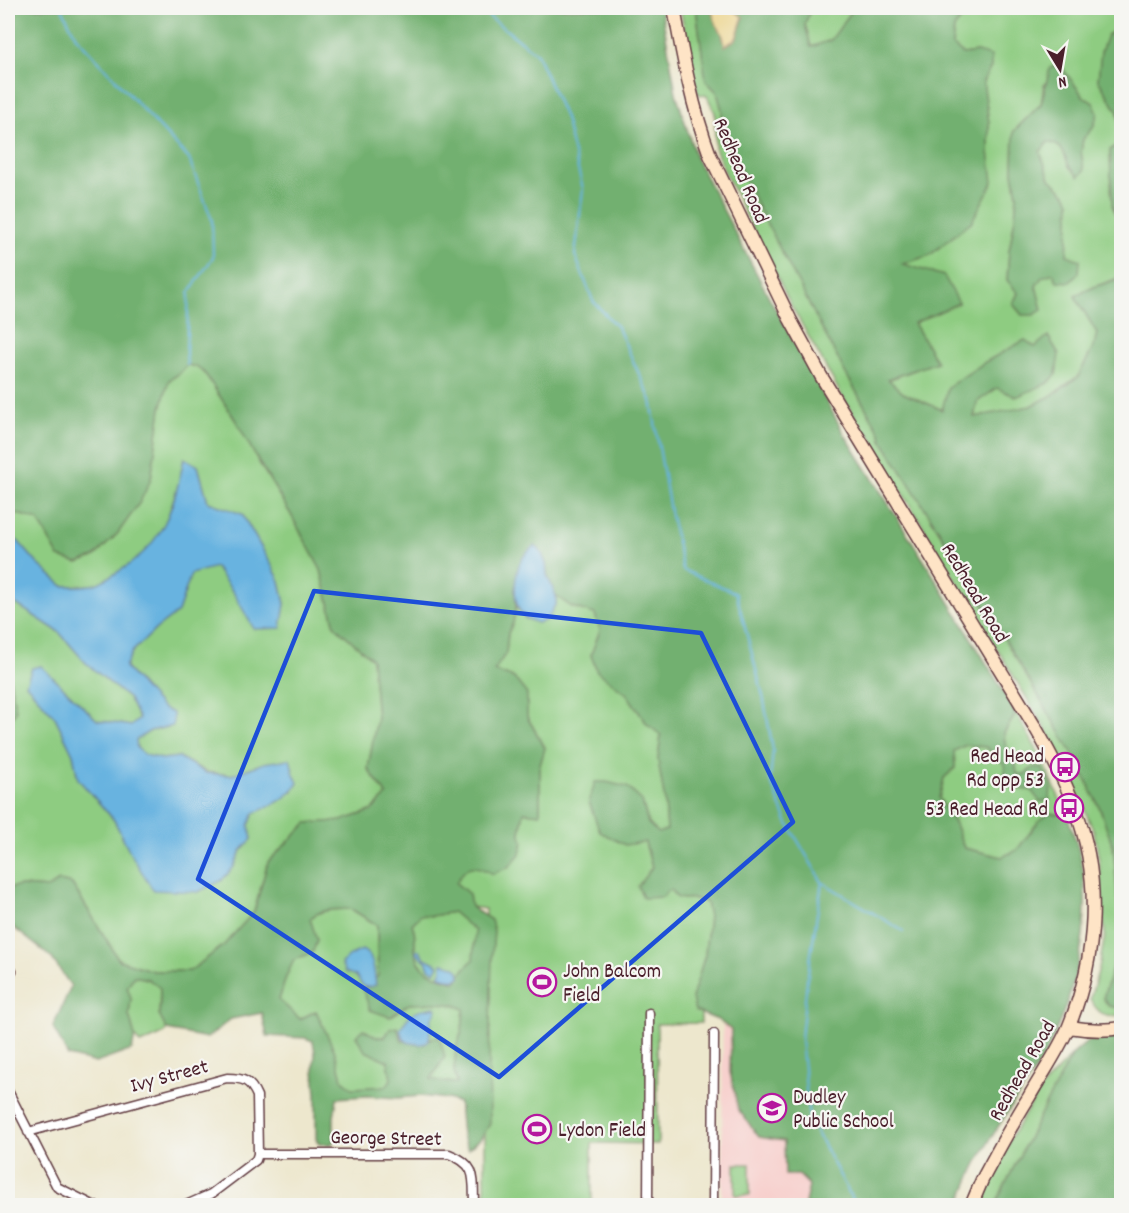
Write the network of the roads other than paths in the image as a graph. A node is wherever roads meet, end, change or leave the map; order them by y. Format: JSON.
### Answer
{"nodes":[{"id":1,"x":674,"y":8,"type":"edge"},
{"id":2,"x":649,"y":1013,"type":"dead end"},
{"id":3,"x":1069,"y":1027,"type":"junction"},
{"id":4,"x":1122,"y":1028,"type":"edge"},
{"id":5,"x":714,"y":1034,"type":"dead end"},
{"id":6,"x":8,"y":1091,"type":"edge"},
{"id":7,"x":28,"y":1132,"type":"junction"},
{"id":8,"x":258,"y":1154,"type":"junction"},
{"id":9,"x":95,"y":1206,"type":"edge"},
{"id":10,"x":184,"y":1206,"type":"edge"},
{"id":11,"x":474,"y":1206,"type":"edge"},
{"id":12,"x":648,"y":1206,"type":"edge"},
{"id":13,"x":713,"y":1206,"type":"edge"},
{"id":14,"x":971,"y":1206,"type":"edge"}],
"edges":[{"from":1,"to":3,"type":"main road","name":"Redhead Road"},
{"from":2,"to":12,"type":"street"},
{"from":3,"to":4,"type":"main road"},
{"from":3,"to":14,"type":"main road","name":"Redhead Road"},
{"from":5,"to":13,"type":"street"},
{"from":6,"to":7,"type":"street"},
{"from":7,"to":8,"type":"street","name":"Ivy Street"},
{"from":7,"to":9,"type":"street"},
{"from":8,"to":10,"type":"street"},
{"from":8,"to":11,"type":"street","name":"George Street"}]}
